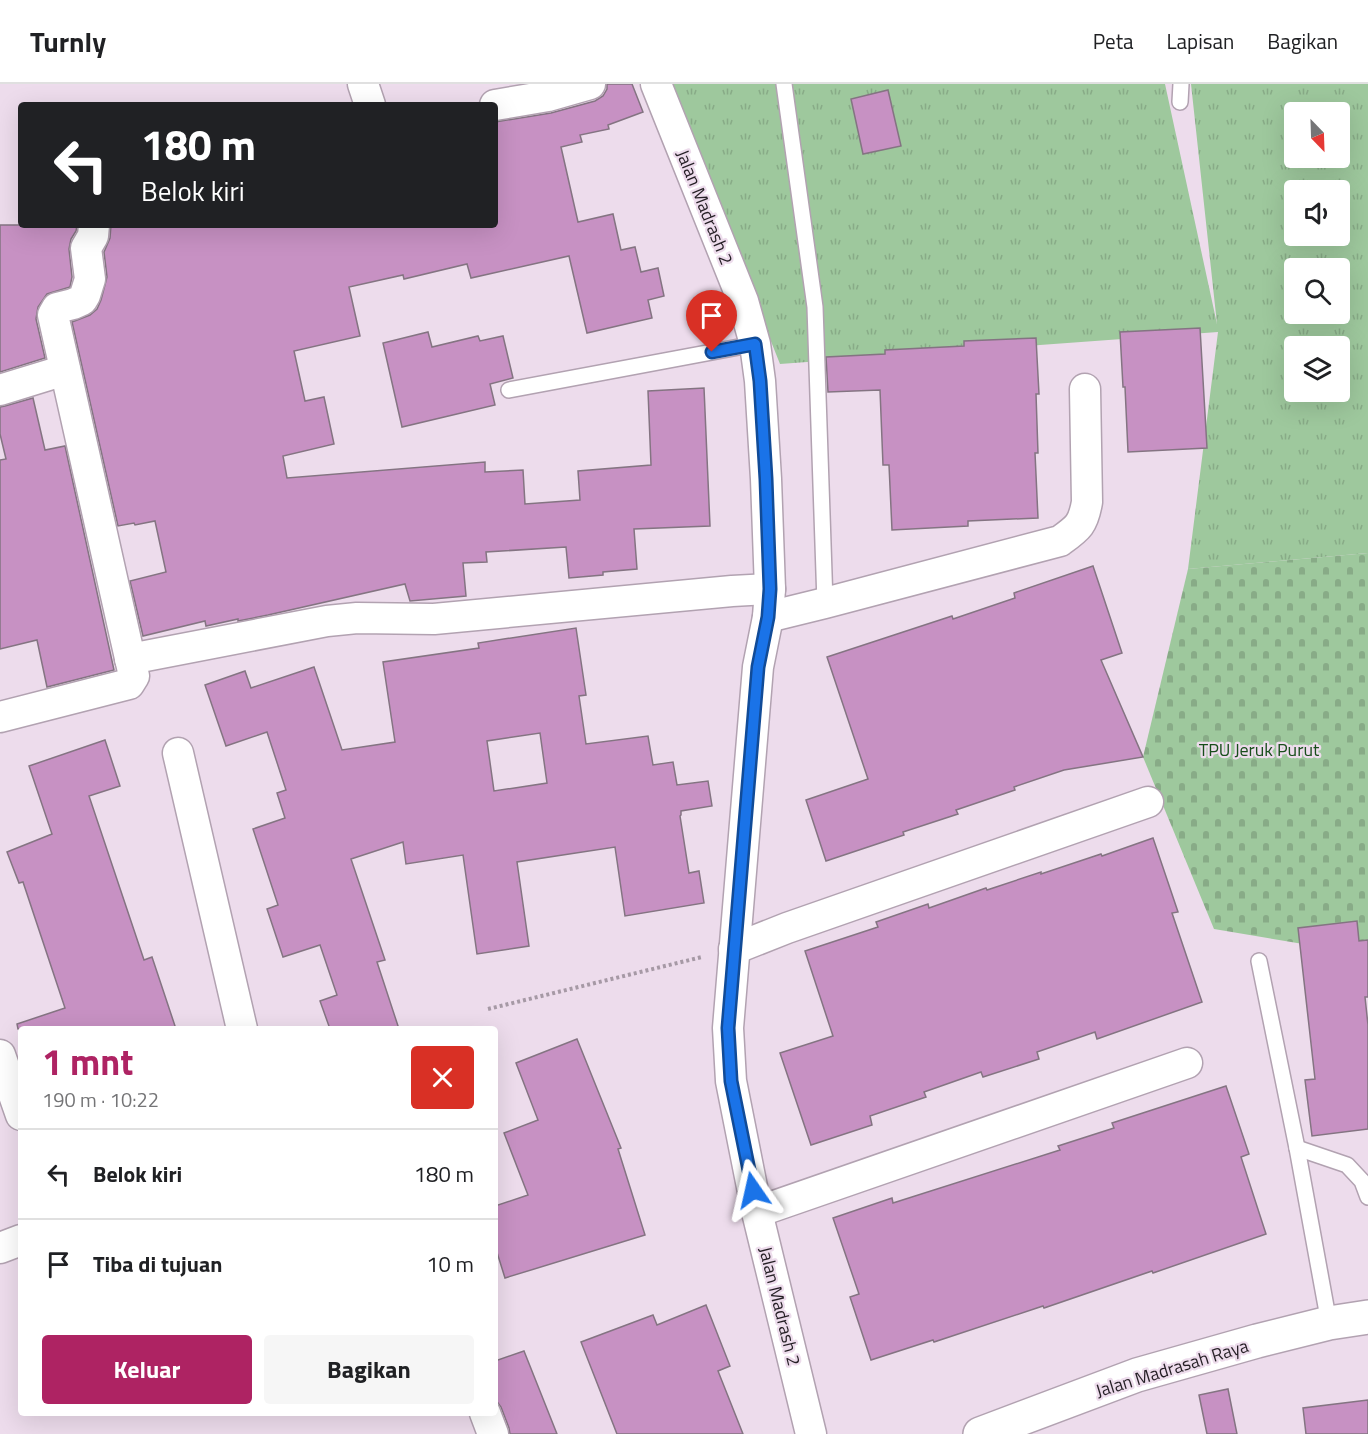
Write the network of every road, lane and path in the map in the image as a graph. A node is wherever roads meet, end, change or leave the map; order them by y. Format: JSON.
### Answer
{"nodes":[{"id":1,"x":363,"y":84,"type":"edge"},
{"id":2,"x":590,"y":84,"type":"edge"},
{"id":3,"x":656,"y":84,"type":"edge"},
{"id":4,"x":784,"y":84,"type":"edge"},
{"id":5,"x":1181,"y":84,"type":"edge"},
{"id":6,"x":369,"y":102,"type":"edge"},
{"id":7,"x":1180,"y":102,"type":"dead end"},
{"id":8,"x":498,"y":104,"type":"edge"},
{"id":9,"x":94,"y":228,"type":"edge"},
{"id":10,"x":755,"y":344,"type":"junction"},
{"id":11,"x":65,"y":370,"type":"junction"},
{"id":12,"x":1085,"y":389,"type":"dead end"},
{"id":13,"x":0,"y":390,"type":"edge"},
{"id":14,"x":510,"y":390,"type":"dead end"},
{"id":15,"x":769,"y":603,"type":"junction"},
{"id":16,"x":825,"y":603,"type":"junction"},
{"id":17,"x":130,"y":659,"type":"junction"},
{"id":18,"x":0,"y":717,"type":"edge"},
{"id":19,"x":178,"y":753,"type":"dead end"},
{"id":20,"x":1148,"y":802,"type":"dead end"},
{"id":21,"x":734,"y":949,"type":"junction"},
{"id":22,"x":1259,"y":961,"type":"dead end"},
{"id":23,"x":488,"y":1009,"type":"dead end"},
{"id":24,"x":241,"y":1026,"type":"edge"},
{"id":25,"x":0,"y":1055,"type":"edge"},
{"id":26,"x":1187,"y":1063,"type":"dead end"},
{"id":27,"x":18,"y":1106,"type":"edge"},
{"id":28,"x":1297,"y":1148,"type":"junction"},
{"id":29,"x":1368,"y":1197,"type":"edge"},
{"id":30,"x":757,"y":1212,"type":"junction"},
{"id":31,"x":18,"y":1241,"type":"edge"},
{"id":32,"x":0,"y":1248,"type":"edge"},
{"id":33,"x":1368,"y":1317,"type":"edge"},
{"id":34,"x":1329,"y":1323,"type":"junction"},
{"id":35,"x":486,"y":1416,"type":"edge"},
{"id":36,"x":493,"y":1434,"type":"edge"},
{"id":37,"x":811,"y":1434,"type":"edge"},
{"id":38,"x":980,"y":1434,"type":"edge"}],
"edges":[{"from":1,"to":6,"type":"street"},
{"from":2,"to":8,"type":"street"},
{"from":3,"to":10,"type":"street","name":"Jalan Madrash 2"},
{"from":4,"to":16,"type":"lane"},
{"from":5,"to":7,"type":"lane"},
{"from":9,"to":11,"type":"street"},
{"from":10,"to":14,"type":"lane"},
{"from":10,"to":15,"type":"street","name":"Jalan Madrash 2"},
{"from":11,"to":13,"type":"street"},
{"from":11,"to":17,"type":"street"},
{"from":12,"to":16,"type":"street"},
{"from":15,"to":16,"type":"street"},
{"from":15,"to":17,"type":"street"},
{"from":15,"to":21,"type":"street","name":"Jalan Madrash 2"},
{"from":17,"to":18,"type":"street"},
{"from":19,"to":24,"type":"street"},
{"from":20,"to":21,"type":"street"},
{"from":21,"to":23,"type":"path"},
{"from":21,"to":30,"type":"street","name":"Jalan Madrash 2"},
{"from":22,"to":28,"type":"lane"},
{"from":25,"to":27,"type":"street"},
{"from":26,"to":30,"type":"street"},
{"from":28,"to":29,"type":"lane"},
{"from":28,"to":34,"type":"lane"},
{"from":30,"to":37,"type":"street","name":"Jalan Madrash 2"},
{"from":31,"to":32,"type":"street"},
{"from":33,"to":34,"type":"street","name":"Jalan Madrasah Raya"},
{"from":34,"to":38,"type":"street","name":"Jalan Madrasah Raya"},
{"from":35,"to":36,"type":"street"}]}
